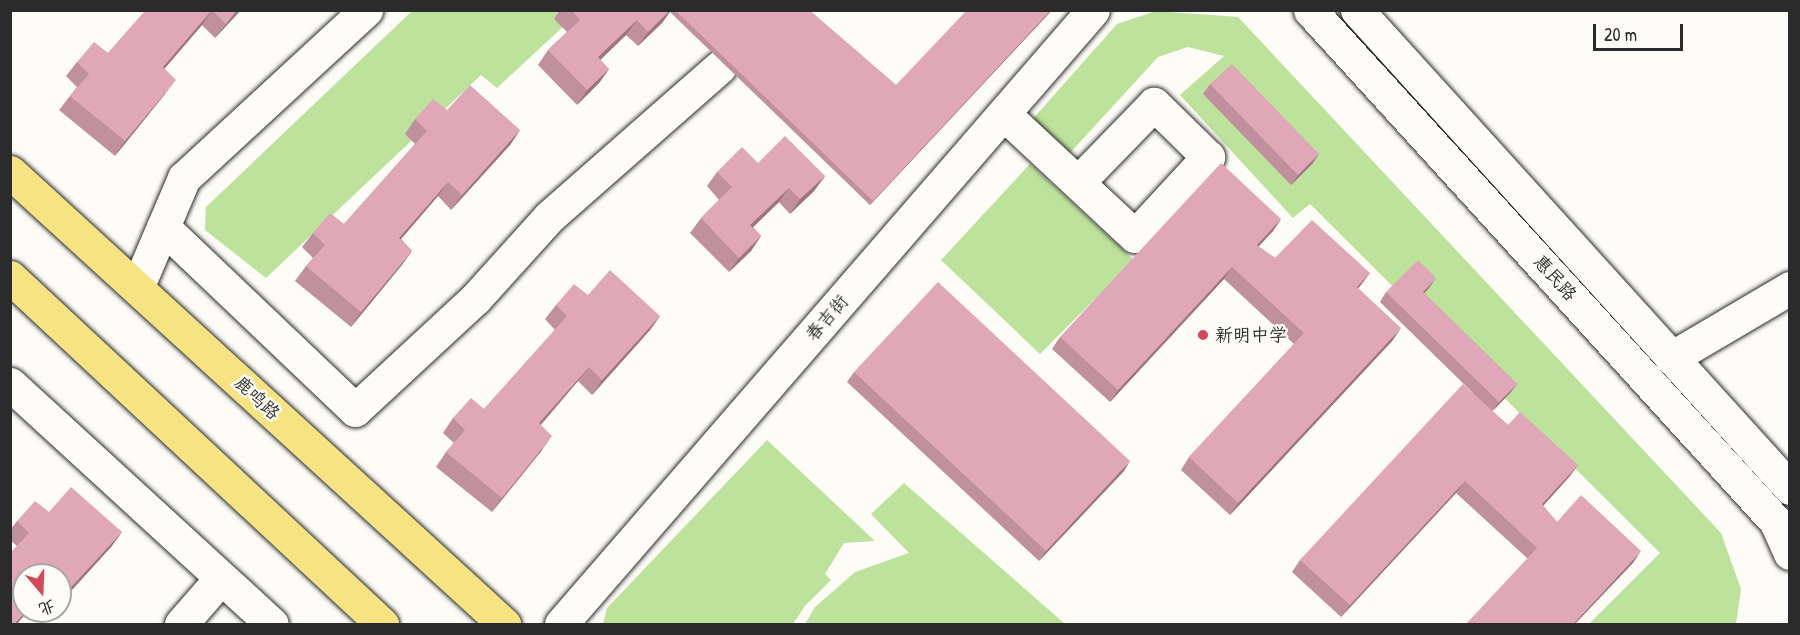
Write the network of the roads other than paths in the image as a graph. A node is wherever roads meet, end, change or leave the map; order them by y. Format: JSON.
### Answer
{"nodes":[{"id":1,"x":366,"y":10,"type":"edge"},
{"id":2,"x":1093,"y":10,"type":"edge"},
{"id":3,"x":1310,"y":10,"type":"edge"},
{"id":4,"x":1357,"y":10,"type":"edge"},
{"id":5,"x":720,"y":67,"type":"dead end"},
{"id":6,"x":1004,"y":114,"type":"junction"},
{"id":7,"x":10,"y":172,"type":"edge"},
{"id":8,"x":1079,"y":181,"type":"dead end"},
{"id":9,"x":163,"y":227,"type":"junction"},
{"id":10,"x":10,"y":277,"type":"edge"},
{"id":11,"x":137,"y":288,"type":"junction"},
{"id":12,"x":1790,"y":288,"type":"edge"},
{"id":13,"x":1671,"y":358,"type":"junction"},
{"id":14,"x":10,"y":384,"type":"edge"},
{"id":15,"x":1790,"y":488,"type":"edge"},
{"id":16,"x":1790,"y":553,"type":"edge"},
{"id":17,"x":221,"y":578,"type":"junction"},
{"id":18,"x":181,"y":624,"type":"edge"},
{"id":19,"x":272,"y":624,"type":"edge"},
{"id":20,"x":382,"y":624,"type":"edge"},
{"id":21,"x":504,"y":624,"type":"edge"},
{"id":22,"x":561,"y":624,"type":"edge"}],
"edges":[{"from":1,"to":9,"type":"street"},
{"from":2,"to":6,"type":"street","name":"春吉街"},
{"from":3,"to":16,"type":"street","name":"惠民路"},
{"from":4,"to":13,"type":"street","name":"惠民路"},
{"from":5,"to":9,"type":"street"},
{"from":6,"to":8,"type":"street"},
{"from":6,"to":22,"type":"street","name":"春吉街"},
{"from":7,"to":11,"type":"main road","name":"鹿鸣路"},
{"from":9,"to":11,"type":"street"},
{"from":10,"to":20,"type":"main road"},
{"from":11,"to":21,"type":"main road","name":"鹿鸣路"},
{"from":12,"to":13,"type":"street"},
{"from":13,"to":15,"type":"street","name":"惠民路"},
{"from":14,"to":17,"type":"street"},
{"from":17,"to":18,"type":"street"},
{"from":17,"to":19,"type":"street"}]}
